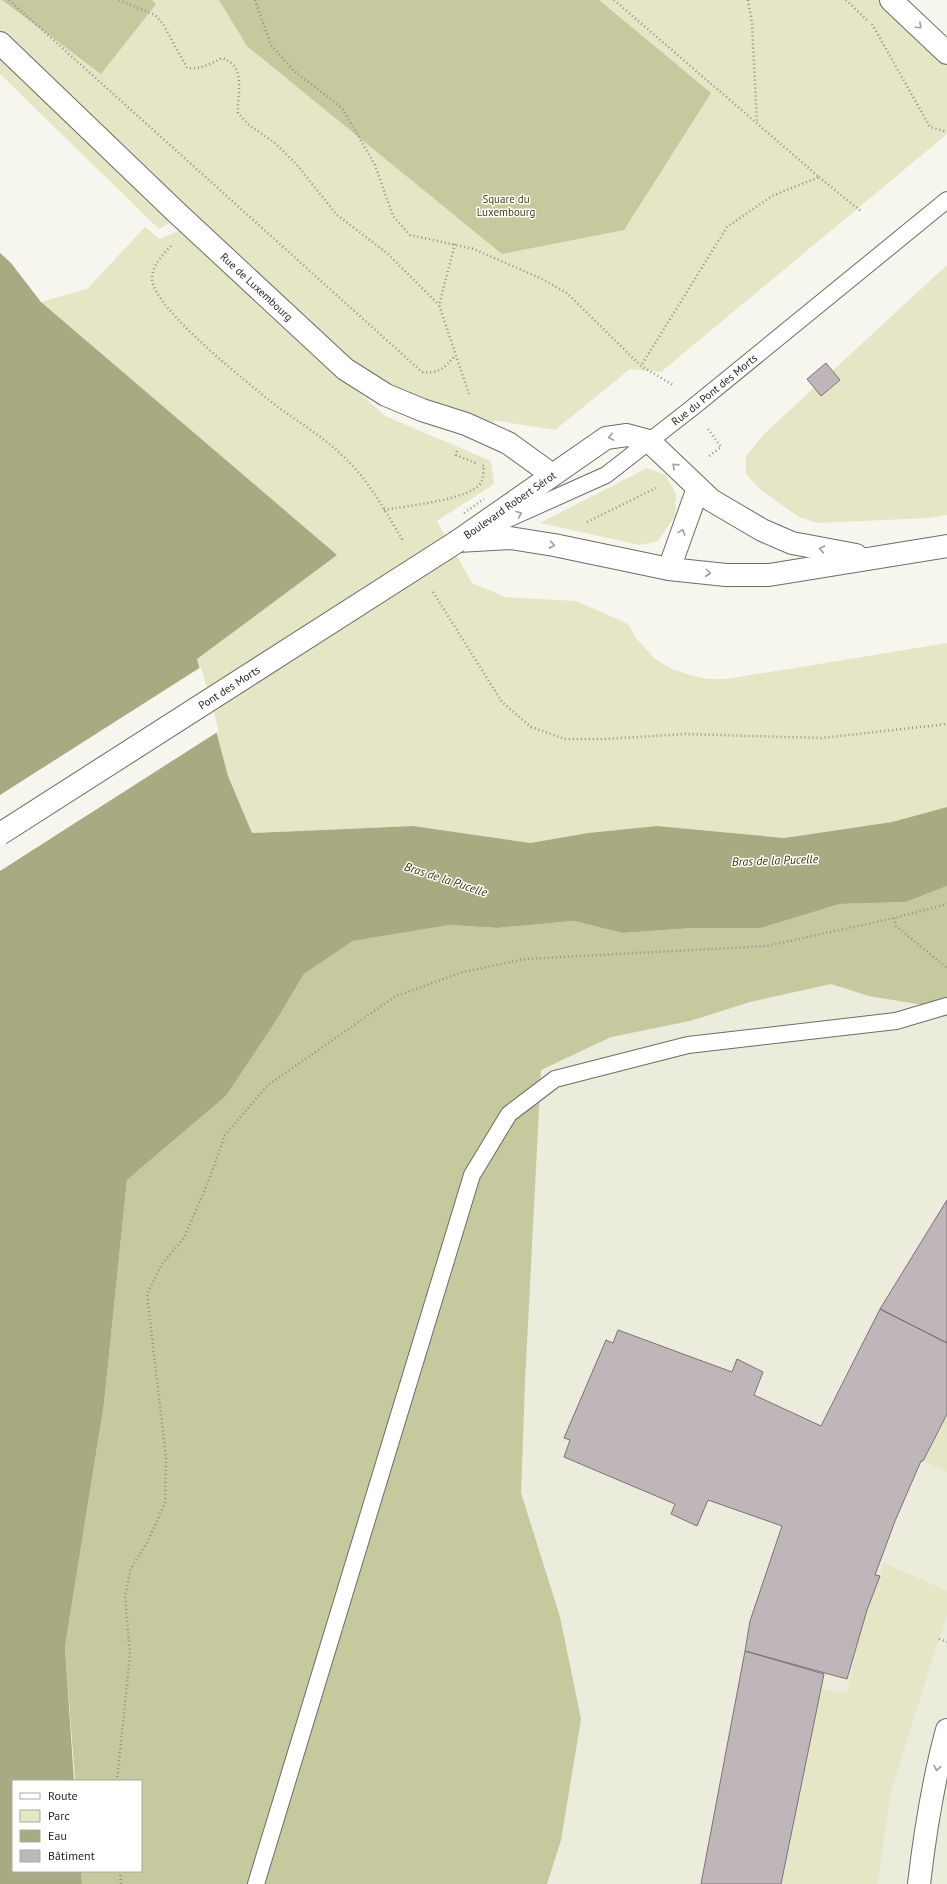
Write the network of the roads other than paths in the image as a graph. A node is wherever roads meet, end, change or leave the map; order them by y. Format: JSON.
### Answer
{"nodes":[{"id":1,"x":891,"y":0,"type":"edge"},
{"id":2,"x":0,"y":43,"type":"edge"},
{"id":3,"x":947,"y":53,"type":"edge"},
{"id":4,"x":947,"y":200,"type":"edge"},
{"id":5,"x":649,"y":442,"type":"junction"},
{"id":6,"x":552,"y":474,"type":"junction"},
{"id":7,"x":698,"y":488,"type":"junction"},
{"id":8,"x":458,"y":541,"type":"junction"},
{"id":9,"x":947,"y":546,"type":"edge"},
{"id":10,"x":874,"y":558,"type":"junction"},
{"id":11,"x":669,"y":569,"type":"junction"},
{"id":12,"x":0,"y":834,"type":"edge"},
{"id":13,"x":947,"y":1006,"type":"edge"},
{"id":14,"x":947,"y":1730,"type":"edge"},
{"id":15,"x":256,"y":1884,"type":"edge"},
{"id":16,"x":920,"y":1884,"type":"edge"}],
"edges":[{"from":1,"to":3,"type":"main road","one_way":true},
{"from":2,"to":6,"type":"main road","name":"Rue de Luxembourg"},
{"from":4,"to":5,"type":"lane","name":"Rue du Pont des Morts"},
{"from":5,"to":6,"type":"main road","name":"Boulevard Robert Sérot","one_way":true},
{"from":7,"to":5,"type":"main road","name":"Boulevard Robert Sérot","one_way":true},
{"from":8,"to":5,"type":"lane","name":"Rue du Pont des Morts","one_way":true},
{"from":6,"to":8,"type":"main road","name":"Boulevard Robert Sérot"},
{"from":10,"to":7,"type":"main road","name":"Boulevard Robert Sérot","one_way":true},
{"from":11,"to":7,"type":"main road","one_way":true},
{"from":8,"to":11,"type":"main road","name":"Boulevard Robert Sérot","one_way":true},
{"from":8,"to":12,"type":"main road","name":"Pont des Morts","bridge":true},
{"from":9,"to":10,"type":"main road","name":"Boulevard Robert Sérot"},
{"from":11,"to":10,"type":"main road","name":"Boulevard Robert Sérot","one_way":true},
{"from":13,"to":15,"type":"lane"},
{"from":14,"to":16,"type":"main road","one_way":true}]}
